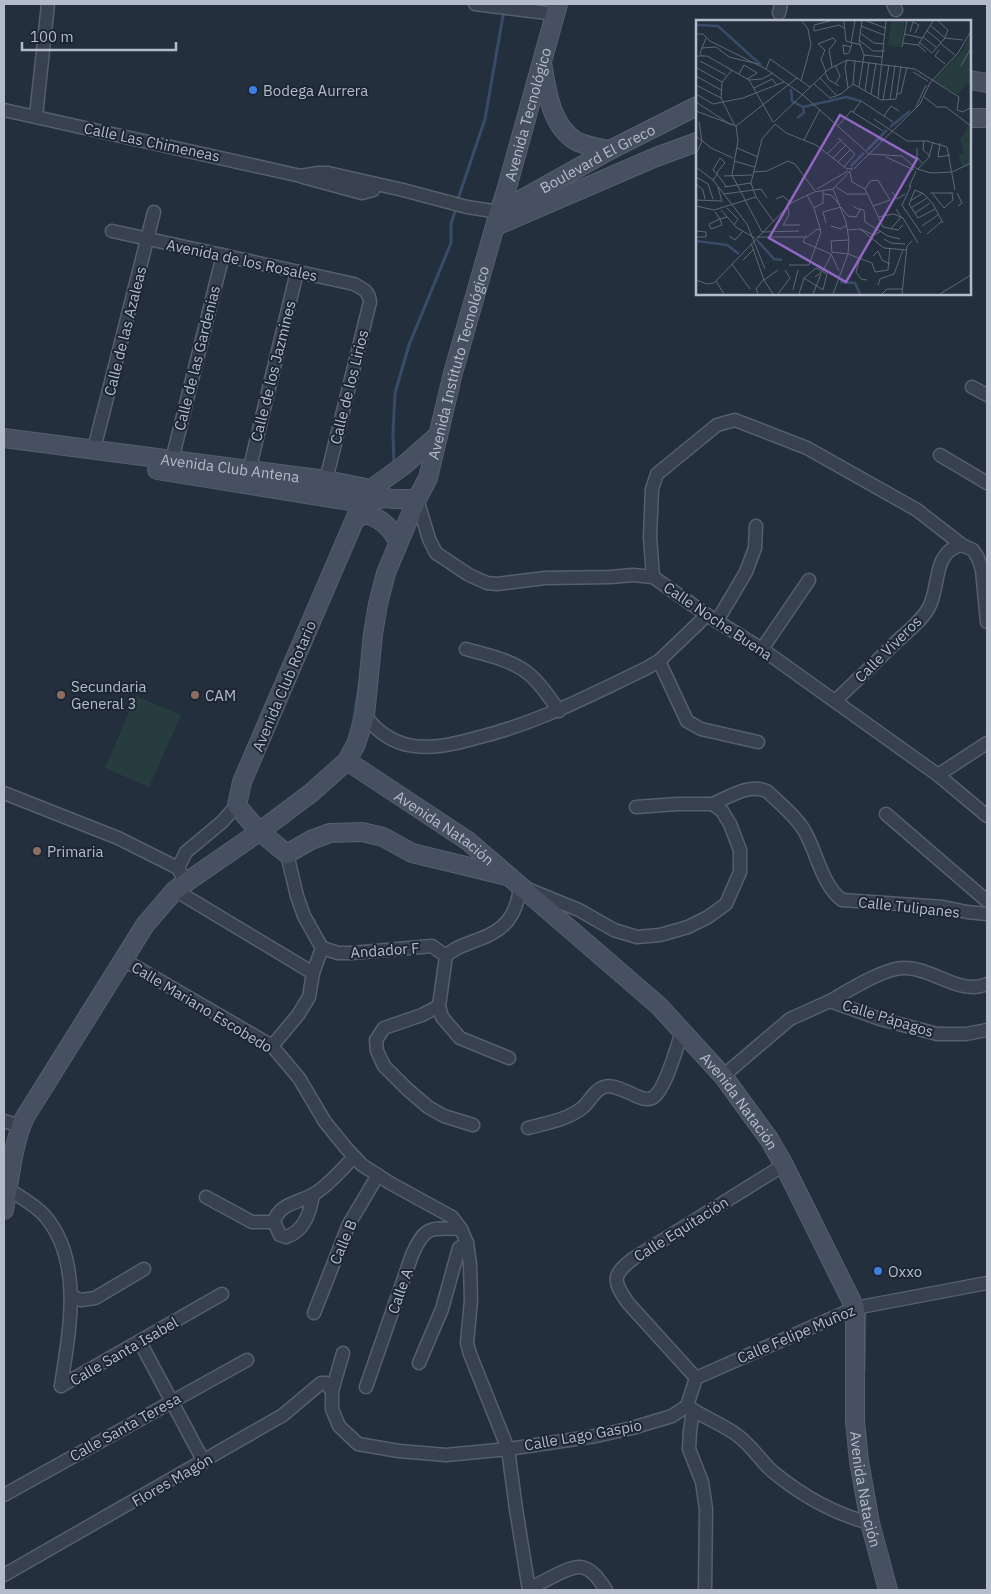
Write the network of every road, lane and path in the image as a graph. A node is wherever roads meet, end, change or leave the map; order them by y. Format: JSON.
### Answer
{"nodes":[{"id":1,"x":48,"y":4,"type":"edge"},
{"id":2,"x":475,"y":4,"type":"edge"},
{"id":3,"x":556,"y":9,"type":"edge"},
{"id":4,"x":542,"y":60,"type":"junction"},
{"id":5,"x":971,"y":80,"type":"edge"},
{"id":6,"x":987,"y":83,"type":"edge"},
{"id":7,"x":696,"y":106,"type":"edge"},
{"id":8,"x":4,"y":110,"type":"edge"},
{"id":9,"x":36,"y":116,"type":"junction"},
{"id":10,"x":696,"y":142,"type":"edge"},
{"id":11,"x":615,"y":147,"type":"junction"},
{"id":12,"x":628,"y":169,"type":"junction"},
{"id":13,"x":154,"y":212,"type":"dead end"},
{"id":14,"x":497,"y":219,"type":"junction"},
{"id":15,"x":112,"y":232,"type":"dead end"},
{"id":16,"x":148,"y":239,"type":"junction"},
{"id":17,"x":223,"y":255,"type":"junction"},
{"id":18,"x":297,"y":272,"type":"junction"},
{"id":19,"x":370,"y":295,"type":"joint"},
{"id":20,"x":972,"y":387,"type":"dead end"},
{"id":21,"x":987,"y":394,"type":"edge"},
{"id":22,"x":437,"y":436,"type":"junction"},
{"id":23,"x":4,"y":438,"type":"edge"},
{"id":24,"x":4,"y":445,"type":"edge"},
{"id":25,"x":94,"y":449,"type":"junction"},
{"id":26,"x":419,"y":452,"type":"junction"},
{"id":27,"x":940,"y":455,"type":"dead end"},
{"id":28,"x":172,"y":460,"type":"junction"},
{"id":29,"x":249,"y":471,"type":"junction"},
{"id":30,"x":326,"y":480,"type":"junction"},
{"id":31,"x":987,"y":483,"type":"edge"},
{"id":32,"x":416,"y":499,"type":"junction"},
{"id":33,"x":374,"y":502,"type":"junction"},
{"id":34,"x":756,"y":526,"type":"dead end"},
{"id":35,"x":396,"y":536,"type":"junction"},
{"id":36,"x":962,"y":545,"type":"junction"},
{"id":37,"x":653,"y":576,"type":"junction"},
{"id":38,"x":809,"y":580,"type":"dead end"},
{"id":39,"x":712,"y":618,"type":"junction"},
{"id":40,"x":987,"y":622,"type":"edge"},
{"id":41,"x":466,"y":649,"type":"dead end"},
{"id":42,"x":762,"y":649,"type":"junction"},
{"id":43,"x":659,"y":661,"type":"junction"},
{"id":44,"x":835,"y":701,"type":"junction"},
{"id":45,"x":559,"y":711,"type":"junction"},
{"id":46,"x":365,"y":716,"type":"junction"},
{"id":47,"x":758,"y":742,"type":"dead end"},
{"id":48,"x":987,"y":743,"type":"edge"},
{"id":49,"x":347,"y":762,"type":"junction"},
{"id":50,"x":938,"y":775,"type":"junction"},
{"id":51,"x":4,"y":794,"type":"edge"},
{"id":52,"x":713,"y":804,"type":"junction"},
{"id":53,"x":237,"y":805,"type":"junction"},
{"id":54,"x":636,"y":807,"type":"dead end"},
{"id":55,"x":886,"y":814,"type":"dead end"},
{"id":56,"x":987,"y":816,"type":"edge"},
{"id":57,"x":259,"y":832,"type":"junction"},
{"id":58,"x":287,"y":854,"type":"junction"},
{"id":59,"x":179,"y":880,"type":"junction"},
{"id":60,"x":515,"y":881,"type":"junction"},
{"id":61,"x":987,"y":900,"type":"edge"},
{"id":62,"x":987,"y":914,"type":"edge"},
{"id":63,"x":322,"y":948,"type":"junction"},
{"id":64,"x":446,"y":956,"type":"junction"},
{"id":65,"x":124,"y":960,"type":"junction"},
{"id":66,"x":313,"y":973,"type":"junction"},
{"id":67,"x":987,"y":984,"type":"edge"},
{"id":68,"x":830,"y":1001,"type":"junction"},
{"id":69,"x":439,"y":1006,"type":"junction"},
{"id":70,"x":987,"y":1030,"type":"edge"},
{"id":71,"x":682,"y":1032,"type":"junction"},
{"id":72,"x":272,"y":1046,"type":"junction"},
{"id":73,"x":509,"y":1058,"type":"dead end"},
{"id":74,"x":723,"y":1076,"type":"junction"},
{"id":75,"x":12,"y":1124,"type":"edge"},
{"id":76,"x":473,"y":1124,"type":"dead end"},
{"id":77,"x":528,"y":1128,"type":"dead end"},
{"id":78,"x":354,"y":1157,"type":"junction"},
{"id":79,"x":784,"y":1165,"type":"junction"},
{"id":80,"x":378,"y":1175,"type":"junction"},
{"id":81,"x":8,"y":1189,"type":"junction"},
{"id":82,"x":313,"y":1194,"type":"junction"},
{"id":83,"x":206,"y":1197,"type":"dead end"},
{"id":84,"x":4,"y":1210,"type":"edge"},
{"id":85,"x":274,"y":1222,"type":"junction"},
{"id":86,"x":461,"y":1229,"type":"junction"},
{"id":87,"x":466,"y":1244,"type":"junction"},
{"id":88,"x":144,"y":1269,"type":"dead end"},
{"id":89,"x":987,"y":1283,"type":"edge"},
{"id":90,"x":222,"y":1294,"type":"dead end"},
{"id":91,"x":72,"y":1296,"type":"junction"},
{"id":92,"x":855,"y":1308,"type":"junction"},
{"id":93,"x":314,"y":1313,"type":"dead end"},
{"id":94,"x":140,"y":1342,"type":"junction"},
{"id":95,"x":343,"y":1353,"type":"dead end"},
{"id":96,"x":247,"y":1360,"type":"dead end"},
{"id":97,"x":419,"y":1363,"type":"dead end"},
{"id":98,"x":696,"y":1378,"type":"junction"},
{"id":99,"x":366,"y":1387,"type":"dead end"},
{"id":100,"x":332,"y":1391,"type":"junction"},
{"id":101,"x":172,"y":1400,"type":"junction"},
{"id":102,"x":690,"y":1408,"type":"junction"},
{"id":103,"x":508,"y":1448,"type":"junction"},
{"id":104,"x":204,"y":1462,"type":"junction"},
{"id":105,"x":4,"y":1495,"type":"edge"},
{"id":106,"x":870,"y":1523,"type":"junction"},
{"id":107,"x":4,"y":1575,"type":"edge"},
{"id":108,"x":529,"y":1590,"type":"edge"},
{"id":109,"x":606,"y":1590,"type":"edge"},
{"id":110,"x":705,"y":1590,"type":"edge"},
{"id":111,"x":888,"y":1590,"type":"edge"}],
"edges":[{"from":1,"to":9,"type":"street"},
{"from":2,"to":3,"type":"street"},
{"from":3,"to":4,"type":"street","name":"Avenida Tecnológico"},
{"from":4,"to":11,"type":"street"},
{"from":4,"to":14,"type":"street","name":"Avenida Tecnológico"},
{"from":5,"to":6,"type":"street"},
{"from":7,"to":11,"type":"street","name":"Boulevard El Greco"},
{"from":8,"to":9,"type":"street","name":"Calle Las Chimeneas"},
{"from":9,"to":14,"type":"street","name":"Calle Las Chimeneas"},
{"from":10,"to":12,"type":"street","name":"Boulevard El Greco"},
{"from":11,"to":12,"type":"street"},
{"from":11,"to":14,"type":"street","name":"Boulevard El Greco"},
{"from":12,"to":14,"type":"street","name":"Boulevard El Greco"},
{"from":13,"to":16,"type":"street","name":"Calle de las Azaleas"},
{"from":14,"to":22,"type":"street","name":"Avenida Instituto Tecnológico"},
{"from":15,"to":16,"type":"street","name":"Avenida de los Rosales"},
{"from":16,"to":17,"type":"street","name":"Avenida de los Rosales"},
{"from":16,"to":25,"type":"street","name":"Calle de las Azaleas"},
{"from":17,"to":18,"type":"street","name":"Avenida de los Rosales"},
{"from":17,"to":28,"type":"street","name":"Calle de las Gardenias"},
{"from":18,"to":19,"type":"street","name":"Avenida de los Rosales"},
{"from":18,"to":29,"type":"street","name":"Calle de los Jazmines"},
{"from":19,"to":30,"type":"street","name":"Calle de los Lirios"},
{"from":20,"to":21,"type":"street"},
{"from":22,"to":26,"type":"street"},
{"from":22,"to":32,"type":"street","name":"Avenida Instituto Tecnológico"},
{"from":23,"to":25,"type":"street","name":"Avenida Club Antena"},
{"from":24,"to":33,"type":"street","name":"Avenida Club Antena"},
{"from":25,"to":28,"type":"street","name":"Avenida Club Antena"},
{"from":26,"to":32,"type":"street"},
{"from":26,"to":33,"type":"street"},
{"from":27,"to":31,"type":"street"},
{"from":28,"to":29,"type":"street","name":"Avenida Club Antena"},
{"from":29,"to":30,"type":"street","name":"Avenida Club Antena"},
{"from":30,"to":33,"type":"street","name":"Avenida Club Antena"},
{"from":32,"to":33,"type":"street","name":"Avenida Club Antena"},
{"from":32,"to":35,"type":"street","name":"Avenida Instituto Tecnológico"},
{"from":32,"to":37,"type":"street","name":"Calle Noche Buena"},
{"from":33,"to":35,"type":"street"},
{"from":33,"to":35,"type":"street"},
{"from":33,"to":53,"type":"street","name":"Avenida Club Rotario"},
{"from":34,"to":39,"type":"street"},
{"from":35,"to":46,"type":"street"},
{"from":36,"to":37,"type":"street"},
{"from":36,"to":40,"type":"street"},
{"from":36,"to":44,"type":"street","name":"Calle Viveros"},
{"from":37,"to":39,"type":"street","name":"Calle Noche Buena"},
{"from":38,"to":42,"type":"street"},
{"from":39,"to":42,"type":"street","name":"Calle Noche Buena"},
{"from":39,"to":43,"type":"street"},
{"from":41,"to":45,"type":"street"},
{"from":42,"to":44,"type":"street","name":"Calle Noche Buena"},
{"from":43,"to":45,"type":"street"},
{"from":43,"to":47,"type":"street"},
{"from":44,"to":50,"type":"street","name":"Calle Noche Buena"},
{"from":45,"to":46,"type":"street"},
{"from":46,"to":49,"type":"street"},
{"from":48,"to":50,"type":"street"},
{"from":49,"to":57,"type":"street"},
{"from":49,"to":60,"type":"street","name":"Avenida Natación"},
{"from":50,"to":56,"type":"street","name":"Calle Noche Buena"},
{"from":51,"to":59,"type":"street"},
{"from":52,"to":54,"type":"street","name":"Calle Tulipanes"},
{"from":52,"to":60,"type":"street"},
{"from":52,"to":62,"type":"street","name":"Calle Tulipanes"},
{"from":53,"to":57,"type":"street"},
{"from":53,"to":59,"type":"street","name":"Avenida Club Rotario"},
{"from":55,"to":61,"type":"street"},
{"from":57,"to":58,"type":"street"},
{"from":57,"to":59,"type":"street"},
{"from":58,"to":60,"type":"street"},
{"from":58,"to":63,"type":"street"},
{"from":59,"to":65,"type":"street"},
{"from":59,"to":66,"type":"street"},
{"from":60,"to":64,"type":"street"},
{"from":60,"to":71,"type":"street","name":"Avenida Natación"},
{"from":63,"to":64,"type":"street","name":"Andador F"},
{"from":63,"to":66,"type":"street"},
{"from":64,"to":69,"type":"street"},
{"from":65,"to":72,"type":"street","name":"Calle Mariano Escobedo"},
{"from":65,"to":75,"type":"street"},
{"from":66,"to":72,"type":"street"},
{"from":67,"to":68,"type":"street"},
{"from":68,"to":70,"type":"street","name":"Calle Pápagos"},
{"from":68,"to":74,"type":"street","name":"Calle Pápagos"},
{"from":69,"to":73,"type":"street"},
{"from":69,"to":76,"type":"street"},
{"from":71,"to":74,"type":"street","name":"Avenida Natación"},
{"from":71,"to":77,"type":"street"},
{"from":72,"to":78,"type":"street","name":"Calle Mariano Escobedo"},
{"from":74,"to":79,"type":"street","name":"Avenida Natación"},
{"from":75,"to":81,"type":"street"},
{"from":78,"to":80,"type":"street","name":"Calle Mariano Escobedo"},
{"from":78,"to":82,"type":"street"},
{"from":79,"to":92,"type":"street","name":"Avenida Natación"},
{"from":79,"to":98,"type":"street","name":"Calle Equitación"},
{"from":80,"to":86,"type":"street","name":"Calle Mariano Escobedo"},
{"from":80,"to":93,"type":"street","name":"Calle B"},
{"from":81,"to":84,"type":"street"},
{"from":81,"to":91,"type":"street","name":"Calle Santa Isabel"},
{"from":82,"to":85,"type":"street"},
{"from":82,"to":85,"type":"street"},
{"from":83,"to":85,"type":"street"},
{"from":86,"to":87,"type":"street","name":"Calle Mariano Escobedo"},
{"from":86,"to":99,"type":"street","name":"Calle A"},
{"from":87,"to":97,"type":"street"},
{"from":87,"to":103,"type":"street","name":"Calle Mariano Escobedo"},
{"from":88,"to":91,"type":"street"},
{"from":89,"to":92,"type":"street","name":"Calle Felipe Muñoz"},
{"from":90,"to":94,"type":"street","name":"Calle Santa Isabel"},
{"from":91,"to":94,"type":"street","name":"Calle Santa Isabel"},
{"from":92,"to":98,"type":"street","name":"Calle Felipe Muñoz"},
{"from":92,"to":106,"type":"street","name":"Avenida Natación"},
{"from":94,"to":101,"type":"street"},
{"from":95,"to":100,"type":"street","name":"Calle Lago Gaspio"},
{"from":96,"to":101,"type":"street","name":"Calle Santa Teresa"},
{"from":98,"to":102,"type":"street"},
{"from":100,"to":103,"type":"street","name":"Calle Lago Gaspio"},
{"from":100,"to":104,"type":"street","name":"Flores Magón"},
{"from":101,"to":104,"type":"street"},
{"from":101,"to":105,"type":"street","name":"Calle Santa Teresa"},
{"from":102,"to":103,"type":"street","name":"Calle Lago Gaspio"},
{"from":102,"to":106,"type":"street"},
{"from":102,"to":110,"type":"street"},
{"from":103,"to":108,"type":"street","name":"Calle Mariano Escobedo"},
{"from":104,"to":107,"type":"street","name":"Flores Magón"},
{"from":106,"to":111,"type":"street","name":"Avenida Natación"},
{"from":108,"to":109,"type":"street"}]}
